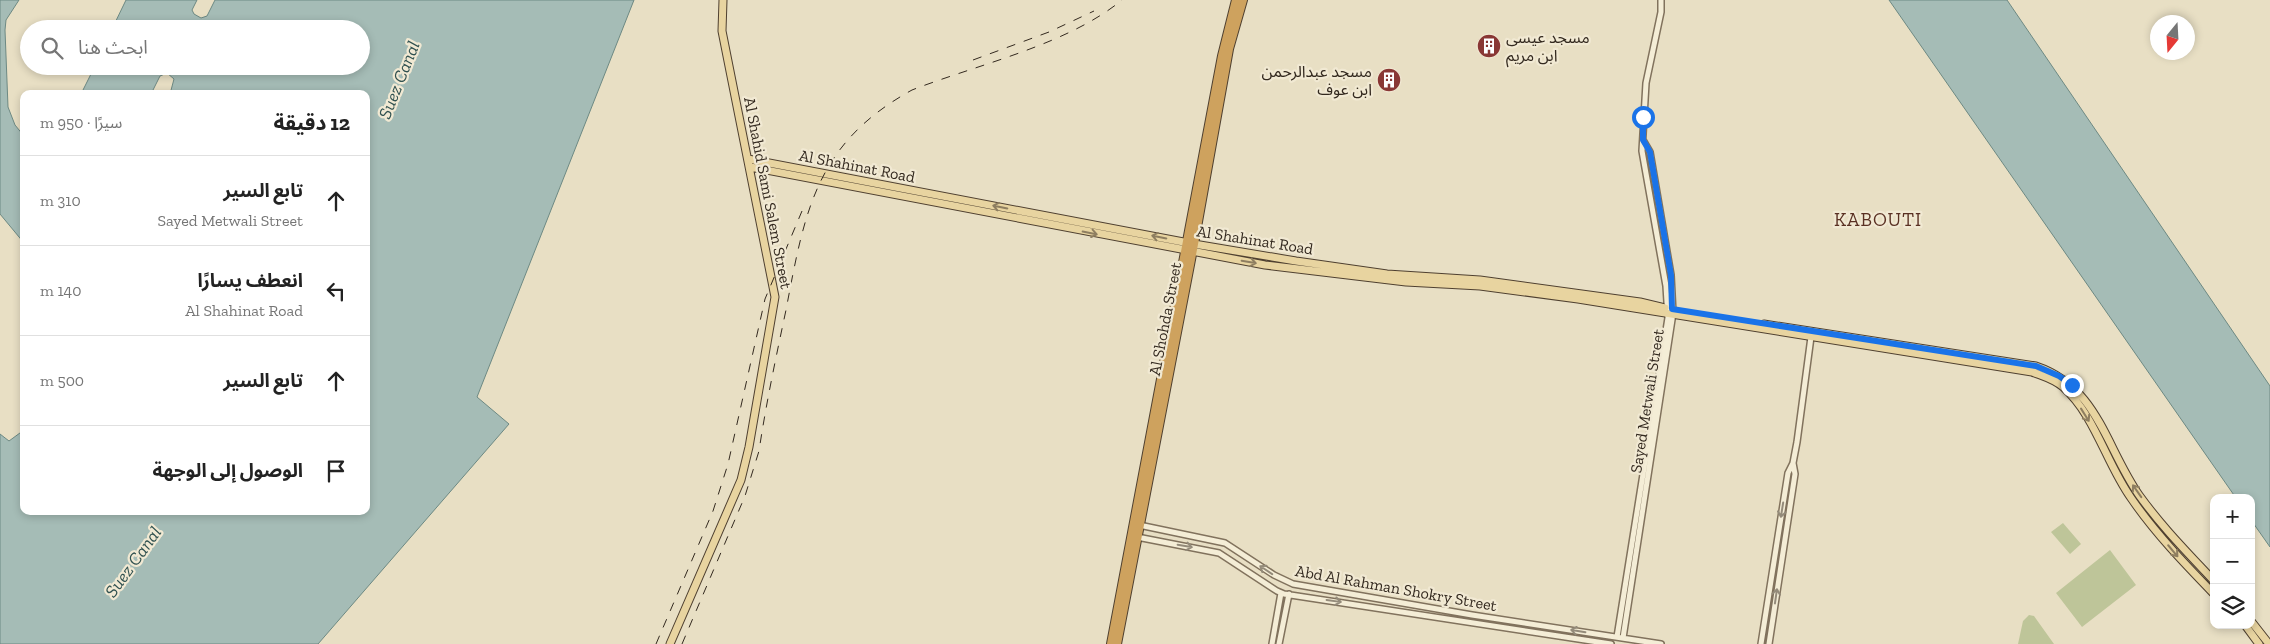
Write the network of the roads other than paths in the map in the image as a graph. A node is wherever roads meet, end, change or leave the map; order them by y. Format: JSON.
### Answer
{"nodes":[{"id":1,"x":723,"y":0,"type":"edge"},
{"id":2,"x":1236,"y":0,"type":"edge"},
{"id":3,"x":1243,"y":0,"type":"edge"},
{"id":4,"x":1661,"y":0,"type":"edge"},
{"id":5,"x":749,"y":163,"type":"junction"},
{"id":6,"x":1190,"y":247,"type":"junction"},
{"id":7,"x":1282,"y":258,"type":"junction"},
{"id":8,"x":1296,"y":265,"type":"junction"},
{"id":9,"x":1281,"y":267,"type":"junction"},
{"id":10,"x":1670,"y":311,"type":"junction"},
{"id":11,"x":1760,"y":326,"type":"junction"},
{"id":12,"x":1811,"y":337,"type":"junction"},
{"id":13,"x":1170,"y":349,"type":"junction"},
{"id":14,"x":1793,"y":463,"type":"junction"},
{"id":15,"x":1139,"y":525,"type":"junction"},
{"id":16,"x":1153,"y":528,"type":"junction"},
{"id":17,"x":1137,"y":537,"type":"junction"},
{"id":18,"x":1150,"y":539,"type":"junction"},
{"id":19,"x":1238,"y":551,"type":"junction"},
{"id":20,"x":1249,"y":558,"type":"junction"},
{"id":21,"x":1232,"y":561,"type":"junction"},
{"id":22,"x":1243,"y":569,"type":"junction"},
{"id":23,"x":2210,"y":577,"type":"edge"},
{"id":24,"x":2210,"y":590,"type":"edge"},
{"id":25,"x":1281,"y":593,"type":"junction"},
{"id":26,"x":1288,"y":594,"type":"junction"},
{"id":27,"x":1390,"y":601,"type":"junction"},
{"id":28,"x":1401,"y":603,"type":"junction"},
{"id":29,"x":1388,"y":608,"type":"junction"},
{"id":30,"x":1401,"y":610,"type":"junction"},
{"id":31,"x":1275,"y":625,"type":"junction"},
{"id":32,"x":1282,"y":626,"type":"junction"},
{"id":33,"x":2255,"y":626,"type":"edge"},
{"id":34,"x":2248,"y":629,"type":"edge"},
{"id":35,"x":1616,"y":637,"type":"junction"},
{"id":36,"x":1623,"y":638,"type":"junction"},
{"id":37,"x":670,"y":644,"type":"edge"},
{"id":38,"x":1110,"y":644,"type":"edge"},
{"id":39,"x":1117,"y":644,"type":"edge"},
{"id":40,"x":1272,"y":644,"type":"edge"},
{"id":41,"x":1279,"y":644,"type":"edge"},
{"id":42,"x":1612,"y":644,"type":"edge"},
{"id":43,"x":1661,"y":644,"type":"edge"},
{"id":44,"x":1762,"y":644,"type":"edge"},
{"id":45,"x":1769,"y":644,"type":"edge"},
{"id":46,"x":2259,"y":644,"type":"edge"},
{"id":47,"x":2269,"y":644,"type":"edge"}],
"edges":[{"from":1,"to":5,"type":"main road","name":"Al Shahid Sami Salem Street"},
{"from":2,"to":6,"type":"highway","name":"Al Shohda Street"},
{"from":3,"to":6,"type":"highway","name":"Al Shohda Street"},
{"from":4,"to":10,"type":"street","name":"Sayed Metwali Street"},
{"from":5,"to":6,"type":"main road","name":"Al Shahinat Road"},
{"from":5,"to":37,"type":"main road","name":"Al Shahid Sami Salem Street"},
{"from":6,"to":7,"type":"main road","name":"Al Shahinat Road"},
{"from":6,"to":9,"type":"main road","name":"Al Shahinat Road","one_way":true},
{"from":6,"to":13,"type":"highway","name":"Al Shohda Street"},
{"from":7,"to":8,"type":"main road","name":"Al Shahinat Road"},
{"from":7,"to":9,"type":"main road"},
{"from":8,"to":9,"type":"main road","name":"Al Shahinat Road"},
{"from":8,"to":10,"type":"main road","name":"Al Shahinat Road"},
{"from":10,"to":11,"type":"main road","name":"Al Shahinat Road"},
{"from":10,"to":35,"type":"street","name":"Sayed Metwali Street"},
{"from":10,"to":36,"type":"street","name":"Sayed Metwali Street"},
{"from":11,"to":12,"type":"main road"},
{"from":23,"to":11,"type":"main road","one_way":true},
{"from":12,"to":14,"type":"street"},
{"from":12,"to":24,"type":"main road","one_way":true},
{"from":13,"to":15,"type":"highway","name":"Al Shohda Street"},
{"from":13,"to":38,"type":"highway","name":"Al Shohda Street"},
{"from":14,"to":44,"type":"street","one_way":true},
{"from":45,"to":14,"type":"street","one_way":true},
{"from":15,"to":16,"type":"street","name":"Abd Al Rahman Shokry Street"},
{"from":15,"to":17,"type":"highway","name":"Al Shohda Street"},
{"from":16,"to":18,"type":"street"},
{"from":16,"to":19,"type":"street","name":"Abd Al Rahman Shokry Street"},
{"from":17,"to":18,"type":"street","name":"Abd Al Rahman Shokry Street"},
{"from":17,"to":39,"type":"highway","name":"Al Shohda Street"},
{"from":18,"to":21,"type":"street","name":"Abd Al Rahman Shokry Street","one_way":true},
{"from":19,"to":20,"type":"street","name":"Abd Al Rahman Shokry Street"},
{"from":19,"to":21,"type":"street"},
{"from":20,"to":22,"type":"street"},
{"from":27,"to":20,"type":"street","name":"Abd Al Rahman Shokry Street","one_way":true},
{"from":21,"to":22,"type":"street","name":"Abd Al Rahman Shokry Street"},
{"from":22,"to":25,"type":"street","name":"Abd Al Rahman Shokry Street"},
{"from":25,"to":26,"type":"street","name":"Abd Al Rahman Shokry Street"},
{"from":25,"to":31,"type":"street"},
{"from":26,"to":29,"type":"street","name":"Abd Al Rahman Shokry Street","one_way":true},
{"from":26,"to":32,"type":"street"},
{"from":27,"to":28,"type":"street","name":"Abd Al Rahman Shokry Street"},
{"from":27,"to":29,"type":"street"},
{"from":28,"to":30,"type":"street"},
{"from":35,"to":28,"type":"street","name":"Abd Al Rahman Shokry Street","one_way":true},
{"from":29,"to":30,"type":"street","name":"Abd Al Rahman Shokry Street"},
{"from":30,"to":42,"type":"street","name":"Abd Al Rahman Shokry Street"},
{"from":31,"to":32,"type":"street"},
{"from":31,"to":40,"type":"street"},
{"from":32,"to":41,"type":"street"},
{"from":33,"to":47,"type":"main road"},
{"from":34,"to":46,"type":"main road"},
{"from":35,"to":36,"type":"street","name":"Abd Al Rahman Shokry Street"},
{"from":36,"to":43,"type":"street","name":"Abd Al Rahman Shokry Street"}]}
